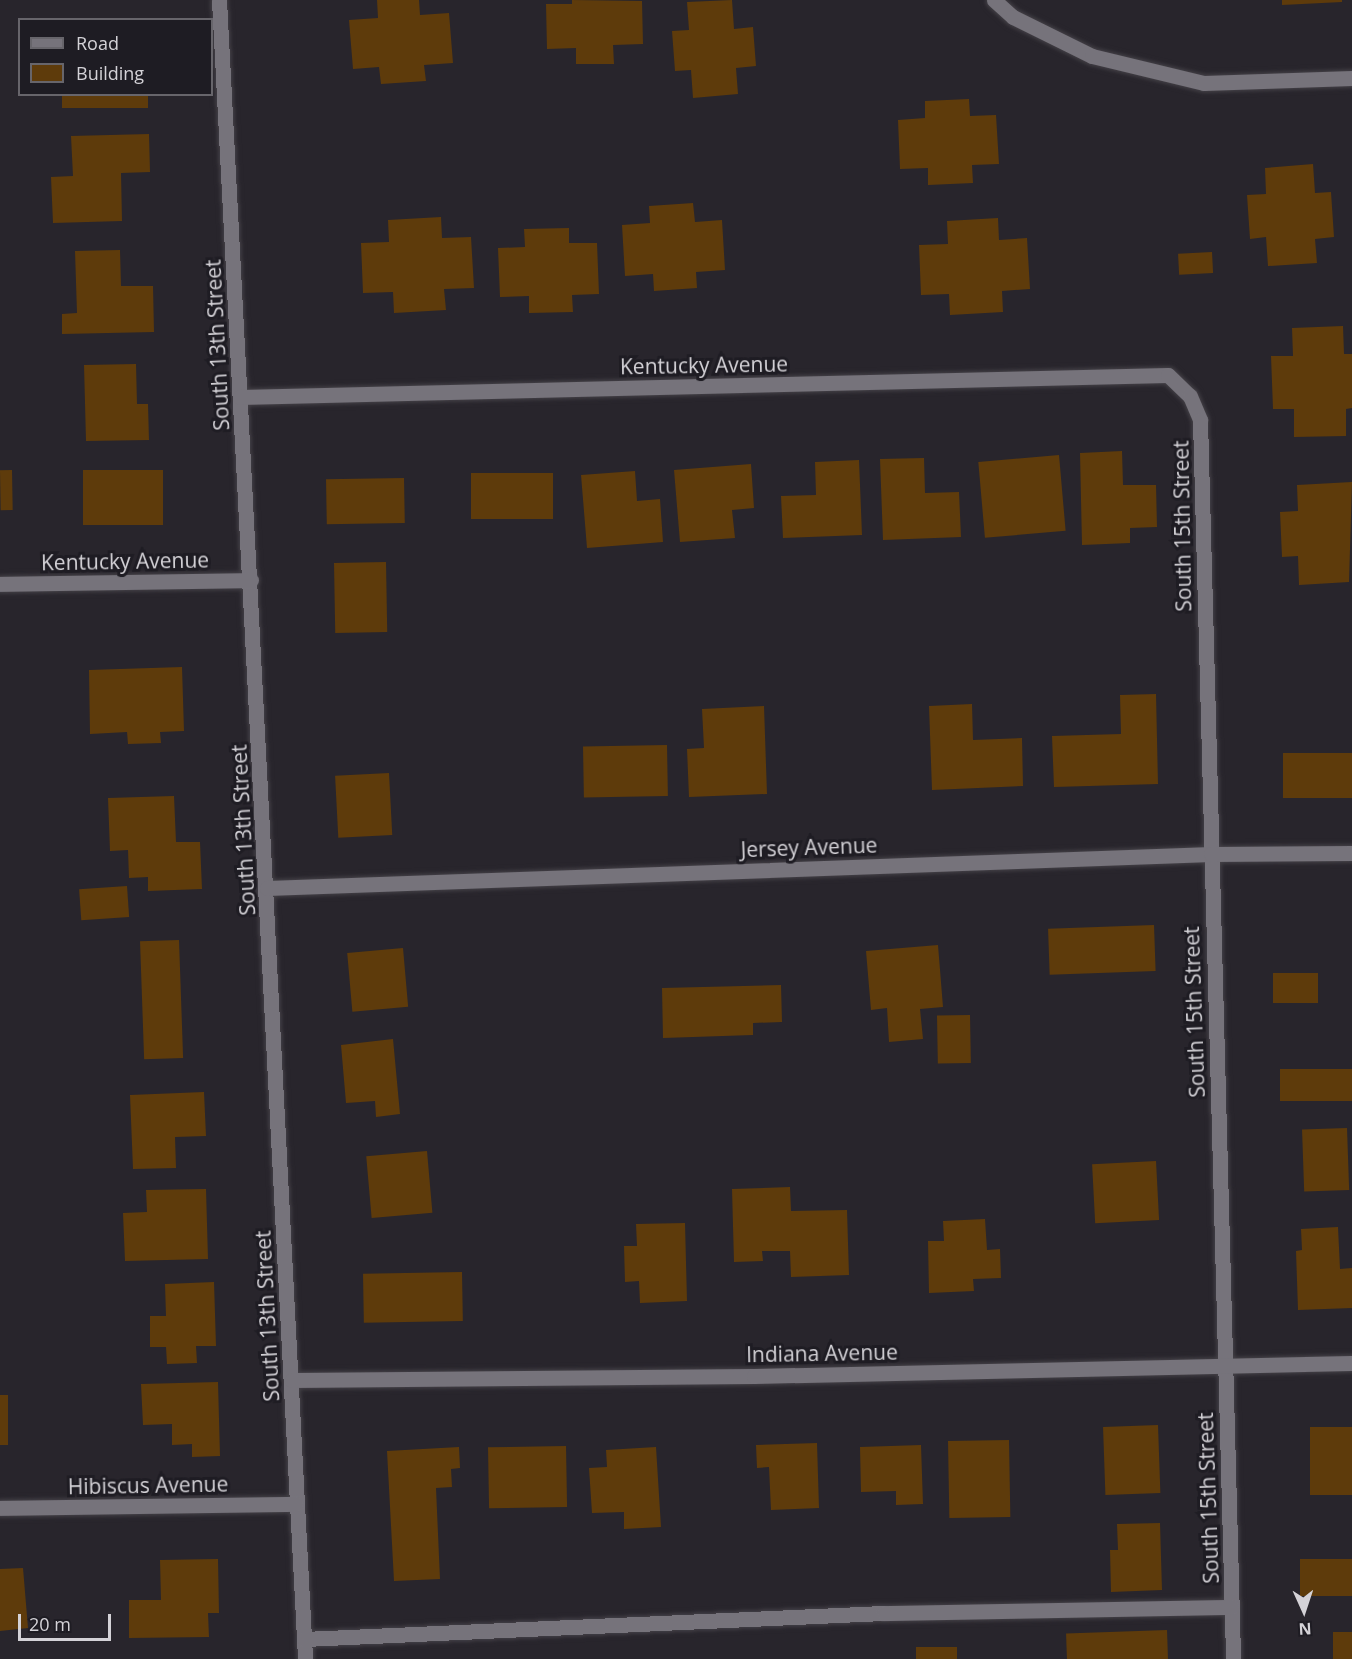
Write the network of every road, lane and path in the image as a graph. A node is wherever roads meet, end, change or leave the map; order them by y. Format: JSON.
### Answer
{"nodes":[{"id":1,"x":219,"y":0,"type":"edge"},
{"id":2,"x":994,"y":0,"type":"edge"},
{"id":3,"x":1352,"y":78,"type":"edge"},
{"id":4,"x":1168,"y":375,"type":"joint"},
{"id":5,"x":240,"y":397,"type":"junction"},
{"id":6,"x":251,"y":579,"type":"junction"},
{"id":7,"x":0,"y":584,"type":"edge"},
{"id":8,"x":1352,"y":853,"type":"edge"},
{"id":9,"x":1210,"y":854,"type":"junction"},
{"id":10,"x":267,"y":888,"type":"junction"},
{"id":11,"x":1352,"y":1363,"type":"edge"},
{"id":12,"x":1226,"y":1364,"type":"junction"},
{"id":13,"x":292,"y":1380,"type":"junction"},
{"id":14,"x":296,"y":1504,"type":"junction"},
{"id":15,"x":0,"y":1508,"type":"edge"},
{"id":16,"x":1232,"y":1606,"type":"junction"},
{"id":17,"x":304,"y":1639,"type":"junction"},
{"id":18,"x":305,"y":1659,"type":"edge"},
{"id":19,"x":1233,"y":1659,"type":"edge"}],
"edges":[{"from":1,"to":5,"type":"street","name":"South 13th Street"},
{"from":2,"to":3,"type":"street"},
{"from":4,"to":5,"type":"street","name":"Kentucky Avenue"},
{"from":4,"to":9,"type":"street","name":"South 15th Street"},
{"from":5,"to":6,"type":"street","name":"South 13th Street"},
{"from":6,"to":7,"type":"street","name":"Kentucky Avenue"},
{"from":6,"to":10,"type":"street","name":"South 13th Street"},
{"from":8,"to":9,"type":"street","name":"Jersey Avenue"},
{"from":9,"to":10,"type":"street","name":"Jersey Avenue"},
{"from":9,"to":12,"type":"street","name":"South 15th Street"},
{"from":10,"to":13,"type":"street","name":"South 13th Street"},
{"from":11,"to":12,"type":"street","name":"Indiana Avenue"},
{"from":12,"to":13,"type":"street","name":"Indiana Avenue"},
{"from":12,"to":16,"type":"street","name":"South 15th Street"},
{"from":13,"to":14,"type":"street","name":"South 13th Street"},
{"from":14,"to":15,"type":"street","name":"Hibiscus Avenue"},
{"from":14,"to":17,"type":"street","name":"South 13th Street"},
{"from":16,"to":17,"type":"street"},
{"from":16,"to":19,"type":"street","name":"South 15th Street"},
{"from":17,"to":18,"type":"street","name":"South 13th Street"}]}
